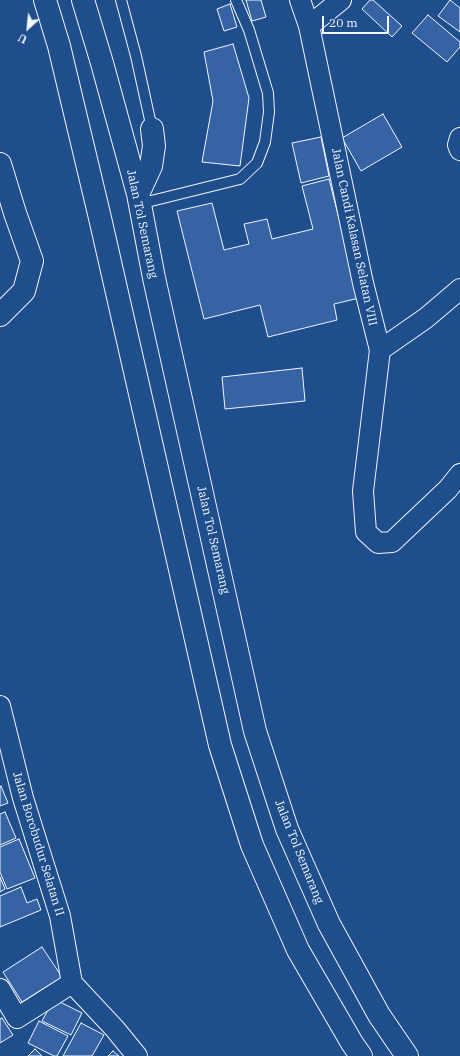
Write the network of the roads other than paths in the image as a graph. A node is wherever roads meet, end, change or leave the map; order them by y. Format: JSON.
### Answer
{"nodes":[{"id":1,"x":45,"y":0,"type":"edge"},
{"id":2,"x":83,"y":0,"type":"edge"},
{"id":3,"x":121,"y":0,"type":"edge"},
{"id":4,"x":236,"y":0,"type":"edge"},
{"id":5,"x":300,"y":0,"type":"edge"},
{"id":6,"x":341,"y":0,"type":"edge"},
{"id":7,"x":309,"y":26,"type":"junction"},
{"id":8,"x":152,"y":129,"type":"joint"},
{"id":9,"x":460,"y":138,"type":"edge"},
{"id":10,"x":460,"y":150,"type":"edge"},
{"id":11,"x":0,"y":164,"type":"edge"},
{"id":12,"x":138,"y":199,"type":"junction"},
{"id":13,"x":460,"y":290,"type":"edge"},
{"id":14,"x":0,"y":315,"type":"edge"},
{"id":15,"x":380,"y":350,"type":"junction"},
{"id":16,"x":460,"y":474,"type":"edge"},
{"id":17,"x":0,"y":706,"type":"edge"},
{"id":18,"x":72,"y":983,"type":"junction"},
{"id":19,"x":0,"y":989,"type":"edge"},
{"id":20,"x":137,"y":1056,"type":"edge"},
{"id":21,"x":361,"y":1056,"type":"edge"},
{"id":22,"x":407,"y":1056,"type":"edge"}],
"edges":[{"from":1,"to":21,"type":"highway"},
{"from":2,"to":12,"type":"highway","name":"Jalan Tol Semarang"},
{"from":3,"to":8,"type":"lane"},
{"from":4,"to":12,"type":"lane"},
{"from":5,"to":7,"type":"street","name":"Jalan Candi Kalasan Selatan VIII"},
{"from":6,"to":7,"type":"street"},
{"from":7,"to":15,"type":"street","name":"Jalan Candi Kalasan Selatan VIII"},
{"from":8,"to":12,"type":"highway"},
{"from":9,"to":10,"type":"street"},
{"from":11,"to":14,"type":"highway"},
{"from":12,"to":22,"type":"highway","name":"Jalan Tol Semarang"},
{"from":13,"to":15,"type":"street"},
{"from":15,"to":16,"type":"street"},
{"from":17,"to":18,"type":"street","name":"Jalan Borobudur Selatan II"},
{"from":18,"to":19,"type":"street"},
{"from":18,"to":20,"type":"street"}]}
